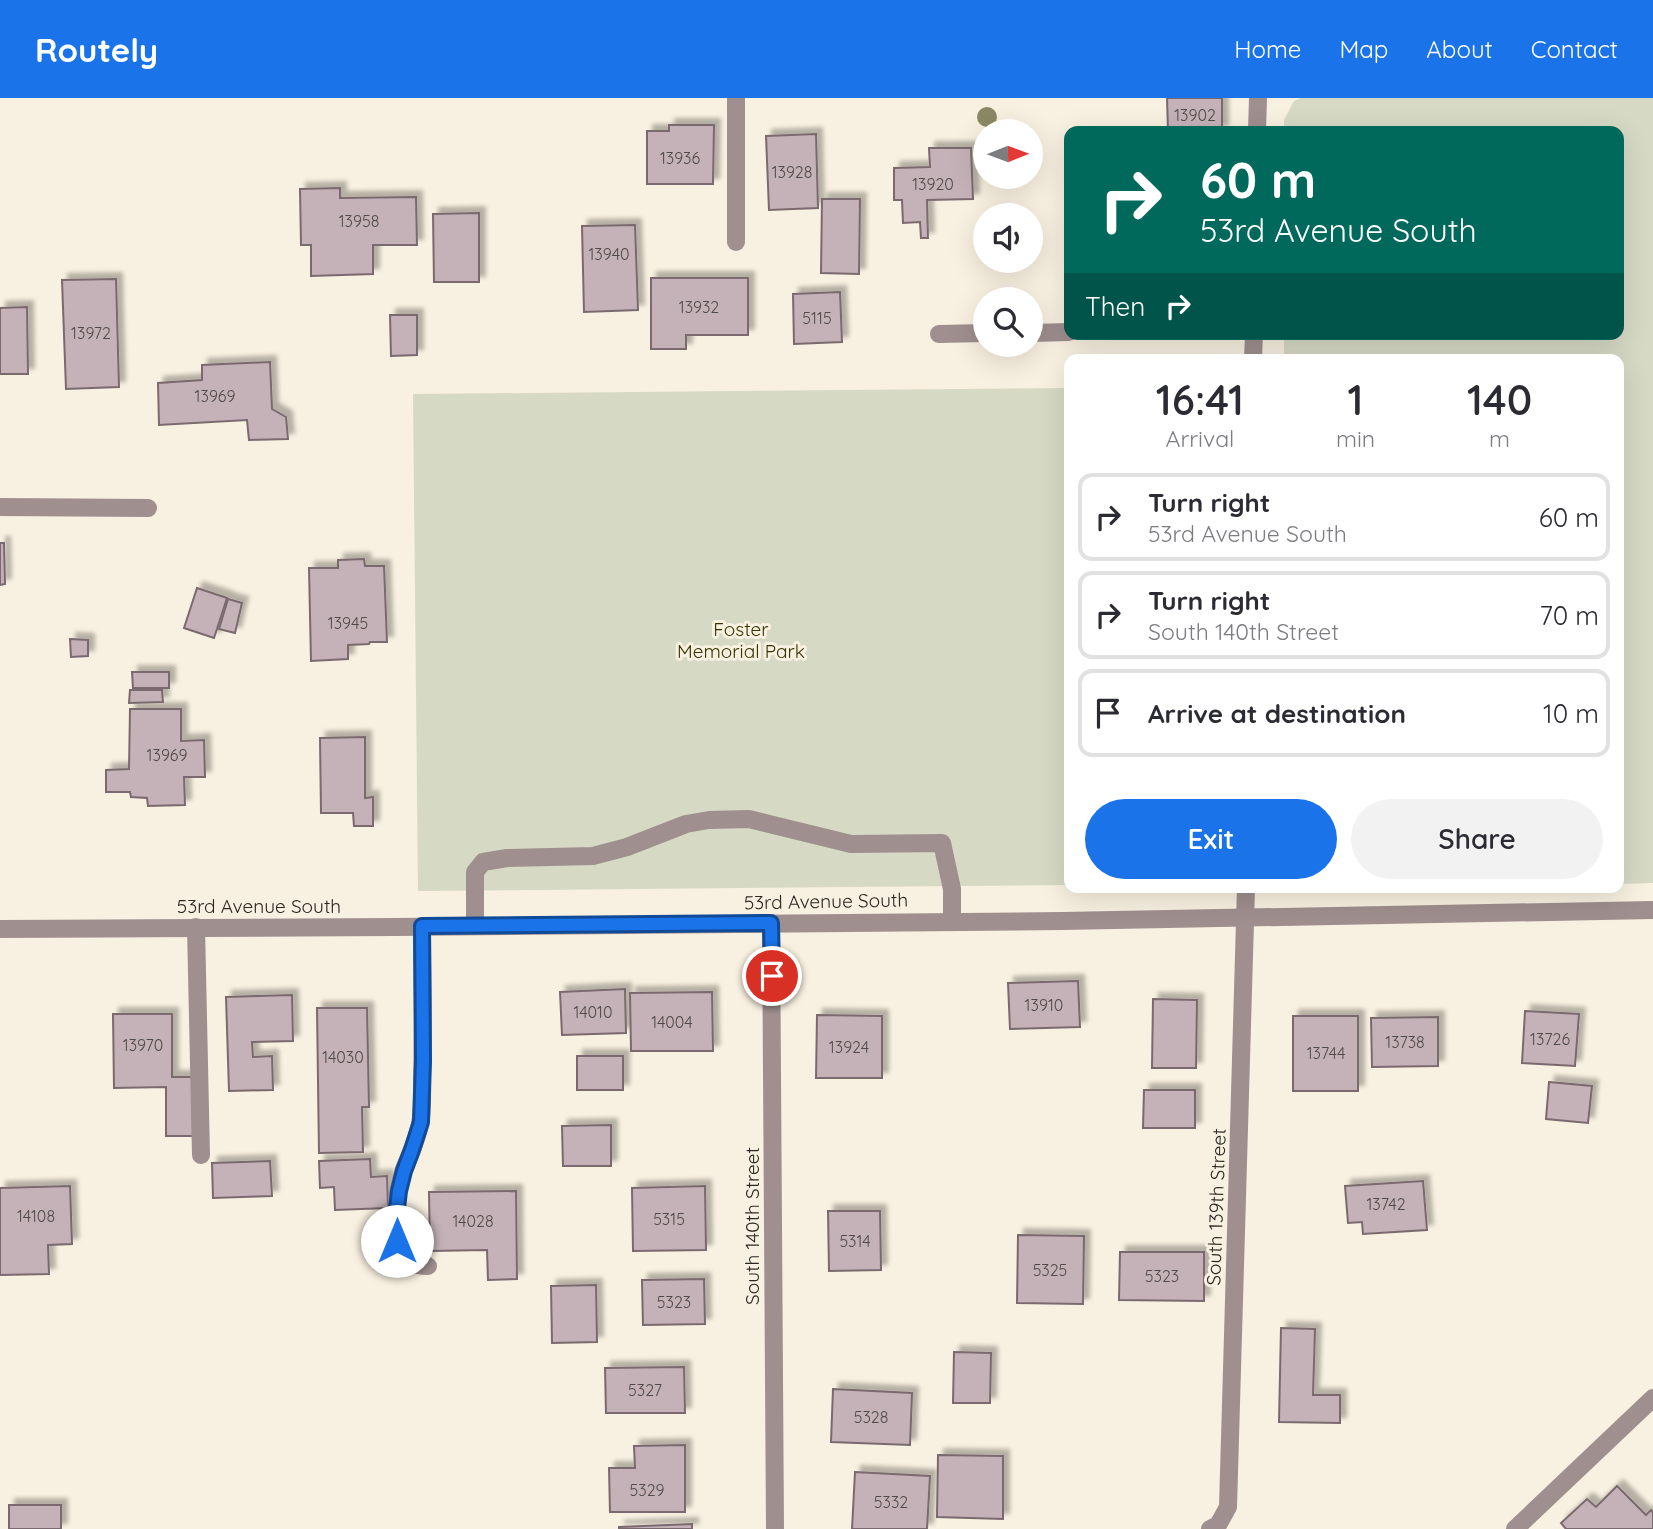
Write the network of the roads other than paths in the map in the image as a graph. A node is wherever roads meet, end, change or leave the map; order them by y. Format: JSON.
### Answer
{"nodes":[{"id":1,"x":736,"y":98,"type":"edge"},
{"id":2,"x":1258,"y":98,"type":"edge"},
{"id":3,"x":1257,"y":126,"type":"edge"},
{"id":4,"x":736,"y":242,"type":"dead end"},
{"id":5,"x":1064,"y":332,"type":"edge"},
{"id":6,"x":973,"y":333,"type":"edge"},
{"id":7,"x":1043,"y":333,"type":"edge"},
{"id":8,"x":939,"y":334,"type":"dead end"},
{"id":9,"x":0,"y":508,"type":"edge"},
{"id":10,"x":148,"y":508,"type":"dead end"},
{"id":11,"x":1246,"y":893,"type":"edge"},
{"id":12,"x":1653,"y":910,"type":"edge"},
{"id":13,"x":1245,"y":918,"type":"junction"},
{"id":14,"x":952,"y":921,"type":"junction"},
{"id":15,"x":771,"y":923,"type":"junction"},
{"id":16,"x":475,"y":925,"type":"junction"},
{"id":17,"x":422,"y":926,"type":"junction"},
{"id":18,"x":196,"y":928,"type":"junction"},
{"id":19,"x":0,"y":929,"type":"edge"},
{"id":20,"x":201,"y":1155,"type":"dead end"},
{"id":21,"x":428,"y":1266,"type":"dead end"},
{"id":22,"x":1652,"y":1401,"type":"edge"},
{"id":23,"x":1214,"y":1527,"type":"edge"},
{"id":24,"x":775,"y":1529,"type":"edge"},
{"id":25,"x":1515,"y":1529,"type":"edge"}],
"edges":[{"from":1,"to":4,"type":"street"},
{"from":2,"to":3,"type":"street"},
{"from":5,"to":7,"type":"street"},
{"from":6,"to":8,"type":"street"},
{"from":9,"to":10,"type":"street"},
{"from":11,"to":13,"type":"street","name":"South 139th Street"},
{"from":12,"to":13,"type":"street","name":"53rd Avenue South"},
{"from":13,"to":14,"type":"street","name":"53rd Avenue South"},
{"from":13,"to":23,"type":"street","name":"South 139th Street"},
{"from":14,"to":15,"type":"street","name":"53rd Avenue South"},
{"from":14,"to":16,"type":"street"},
{"from":15,"to":16,"type":"street","name":"53rd Avenue South"},
{"from":15,"to":24,"type":"street","name":"South 140th Street"},
{"from":16,"to":17,"type":"street","name":"53rd Avenue South"},
{"from":17,"to":18,"type":"street","name":"53rd Avenue South"},
{"from":17,"to":21,"type":"street"},
{"from":18,"to":19,"type":"street","name":"53rd Avenue South"},
{"from":18,"to":20,"type":"street"},
{"from":22,"to":25,"type":"street"}]}
